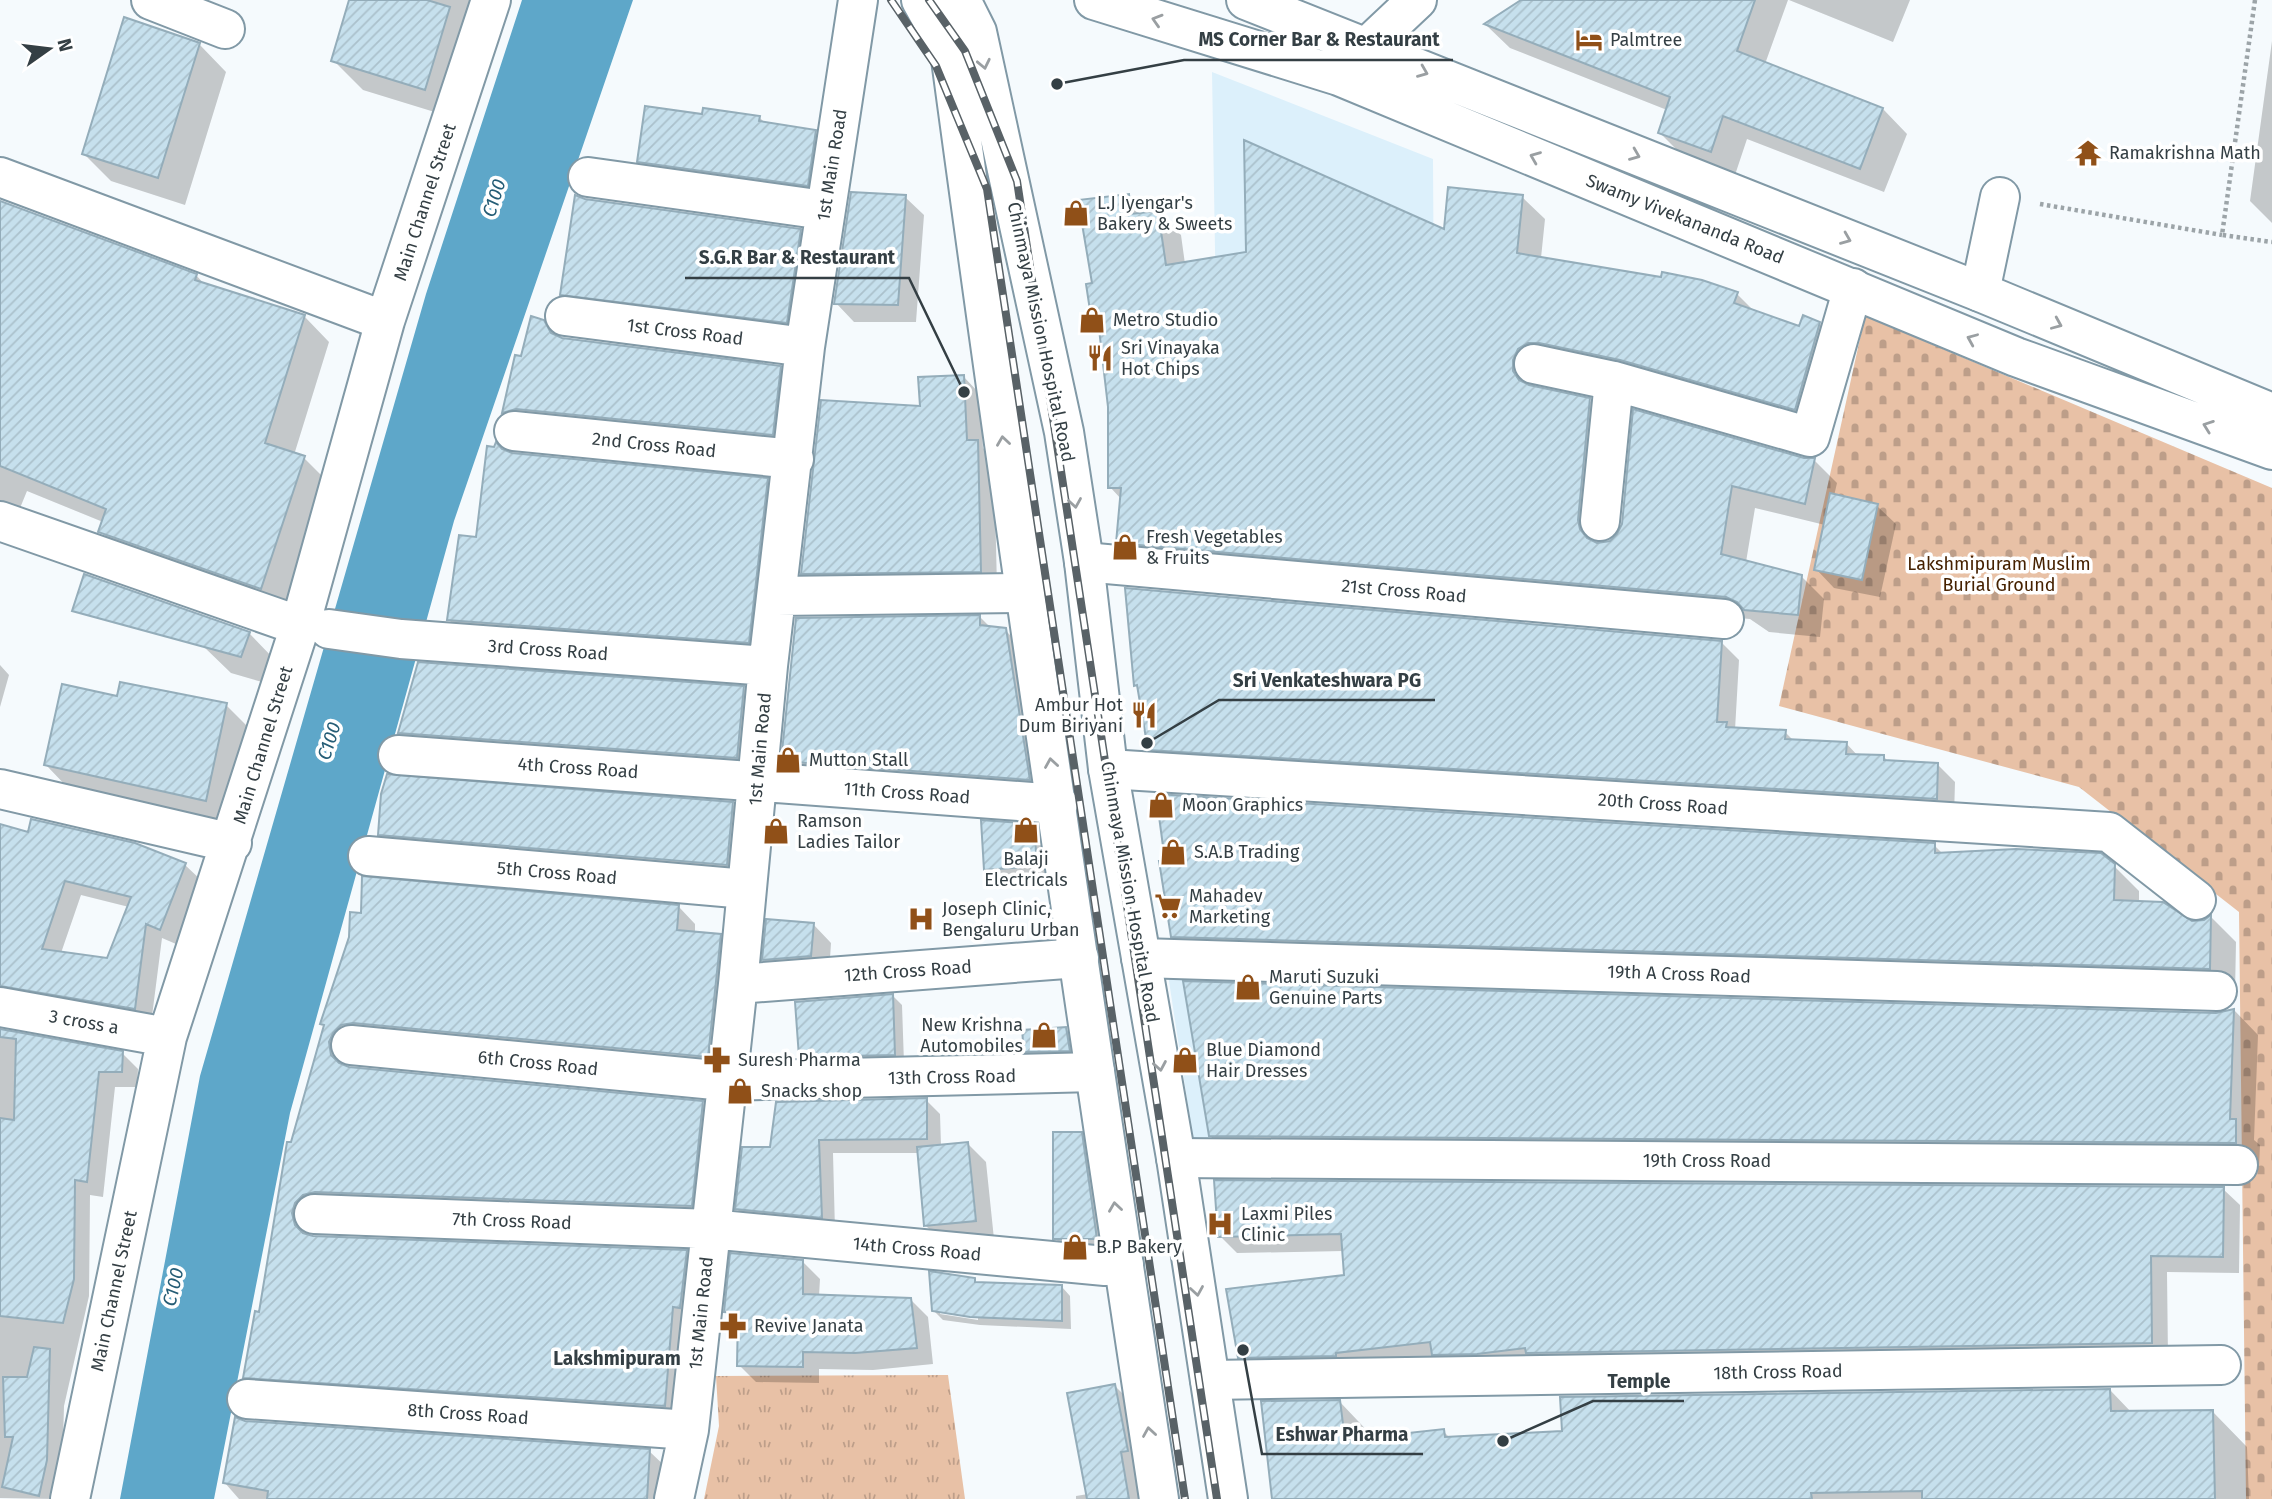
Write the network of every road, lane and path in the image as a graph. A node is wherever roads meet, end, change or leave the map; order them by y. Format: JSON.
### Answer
{"nodes":[{"id":1,"x":151,"y":0,"type":"edge"},
{"id":2,"x":491,"y":0,"type":"edge"},
{"id":3,"x":858,"y":0,"type":"edge"},
{"id":4,"x":921,"y":0,"type":"edge"},
{"id":5,"x":961,"y":0,"type":"edge"},
{"id":6,"x":1094,"y":0,"type":"edge"},
{"id":7,"x":1246,"y":0,"type":"edge"},
{"id":8,"x":1418,"y":0,"type":"edge"},
{"id":9,"x":2255,"y":0,"type":"edge"},
{"id":10,"x":225,"y":29,"type":"dead end"},
{"id":11,"x":1364,"y":48,"type":"junction"},
{"id":12,"x":1339,"y":76,"type":"junction"},
{"id":13,"x":0,"y":177,"type":"edge"},
{"id":14,"x":588,"y":177,"type":"dead end"},
{"id":15,"x":2000,"y":197,"type":"joint"},
{"id":16,"x":824,"y":210,"type":"junction"},
{"id":17,"x":2222,"y":235,"type":"junction"},
{"id":18,"x":2272,"y":242,"type":"edge"},
{"id":19,"x":1853,"y":288,"type":"junction"},
{"id":20,"x":1980,"y":292,"type":"junction"},
{"id":21,"x":565,"y":316,"type":"dead end"},
{"id":22,"x":385,"y":321,"type":"junction"},
{"id":23,"x":805,"y":348,"type":"junction"},
{"id":24,"x":1534,"y":364,"type":"dead end"},
{"id":25,"x":1614,"y":381,"type":"junction"},
{"id":26,"x":2272,"y":413,"type":"edge"},
{"id":27,"x":514,"y":431,"type":"dead end"},
{"id":28,"x":2272,"y":450,"type":"edge"},
{"id":29,"x":794,"y":459,"type":"junction"},
{"id":30,"x":0,"y":521,"type":"edge"},
{"id":31,"x":1600,"y":521,"type":"dead end"},
{"id":32,"x":1084,"y":562,"type":"junction"},
{"id":33,"x":1023,"y":593,"type":"junction"},
{"id":34,"x":777,"y":596,"type":"junction"},
{"id":35,"x":1724,"y":619,"type":"dead end"},
{"id":36,"x":314,"y":628,"type":"junction"},
{"id":37,"x":768,"y":666,"type":"junction"},
{"id":38,"x":398,"y":755,"type":"dead end"},
{"id":39,"x":1108,"y":769,"type":"junction"},
{"id":40,"x":757,"y":782,"type":"junction"},
{"id":41,"x":0,"y":789,"type":"edge"},
{"id":42,"x":1058,"y":804,"type":"junction"},
{"id":43,"x":232,"y":843,"type":"junction"},
{"id":44,"x":368,"y":856,"type":"dead end"},
{"id":45,"x":746,"y":890,"type":"junction"},
{"id":46,"x":2196,"y":900,"type":"dead end"},
{"id":47,"x":1079,"y":958,"type":"junction"},
{"id":48,"x":1141,"y":958,"type":"junction"},
{"id":49,"x":738,"y":984,"type":"junction"},
{"id":50,"x":2217,"y":990,"type":"dead end"},
{"id":51,"x":0,"y":1007,"type":"edge"},
{"id":52,"x":167,"y":1037,"type":"junction"},
{"id":53,"x":351,"y":1045,"type":"dead end"},
{"id":54,"x":1095,"y":1072,"type":"junction"},
{"id":55,"x":725,"y":1081,"type":"junction"},
{"id":56,"x":1177,"y":1158,"type":"junction"},
{"id":57,"x":2238,"y":1165,"type":"dead end"},
{"id":58,"x":314,"y":1214,"type":"dead end"},
{"id":59,"x":710,"y":1229,"type":"junction"},
{"id":60,"x":1124,"y":1265,"type":"junction"},
{"id":61,"x":2221,"y":1364,"type":"dead end"},
{"id":62,"x":1210,"y":1380,"type":"junction"},
{"id":63,"x":247,"y":1399,"type":"dead end"},
{"id":64,"x":689,"y":1430,"type":"junction"},
{"id":65,"x":70,"y":1499,"type":"edge"},
{"id":66,"x":674,"y":1499,"type":"edge"},
{"id":67,"x":1159,"y":1499,"type":"edge"},
{"id":68,"x":1228,"y":1499,"type":"edge"}],
"edges":[{"from":1,"to":10,"type":"street"},
{"from":2,"to":22,"type":"street","name":"Main Channel Street"},
{"from":3,"to":16,"type":"street","name":"1st Main Road"},
{"from":33,"to":4,"type":"street","one_way":true},
{"from":5,"to":32,"type":"street","name":"Chinmaya Mission Hospital Road","one_way":true},
{"from":12,"to":6,"type":"street","name":"Swamy Vivekananda Road","one_way":true},
{"from":7,"to":11,"type":"street"},
{"from":8,"to":11,"type":"street"},
{"from":9,"to":17,"type":"path"},
{"from":11,"to":12,"type":"street"},
{"from":11,"to":20,"type":"street","one_way":true},
{"from":19,"to":12,"type":"street","name":"Swamy Vivekananda Road","one_way":true},
{"from":13,"to":22,"type":"street"},
{"from":14,"to":16,"type":"street"},
{"from":15,"to":17,"type":"path"},
{"from":15,"to":20,"type":"street"},
{"from":16,"to":23,"type":"street","name":"1st Main Road"},
{"from":17,"to":18,"type":"path"},
{"from":19,"to":25,"type":"street"},
{"from":28,"to":19,"type":"street","name":"Swamy Vivekananda Road","one_way":true},
{"from":20,"to":26,"type":"street","one_way":true},
{"from":21,"to":23,"type":"street","name":"1st Cross Road"},
{"from":22,"to":36,"type":"street","name":"Main Channel Street"},
{"from":23,"to":29,"type":"street","name":"1st Main Road"},
{"from":24,"to":25,"type":"street"},
{"from":25,"to":31,"type":"street"},
{"from":27,"to":29,"type":"street","name":"2nd Cross Road"},
{"from":29,"to":34,"type":"street","name":"1st Main Road"},
{"from":30,"to":36,"type":"street","name":"3rd Cross Road"},
{"from":32,"to":35,"type":"street","name":"21st Cross Road"},
{"from":32,"to":39,"type":"street","name":"Chinmaya Mission Hospital Road"},
{"from":33,"to":34,"type":"street"},
{"from":42,"to":33,"type":"street","one_way":true},
{"from":34,"to":37,"type":"street","name":"1st Main Road"},
{"from":36,"to":37,"type":"street","name":"3rd Cross Road"},
{"from":36,"to":43,"type":"street","name":"Main Channel Street"},
{"from":37,"to":40,"type":"street","name":"1st Main Road"},
{"from":38,"to":40,"type":"street","name":"4th Cross Road"},
{"from":39,"to":46,"type":"street","name":"20th Cross Road"},
{"from":39,"to":48,"type":"street","name":"Chinmaya Mission Hospital Road"},
{"from":40,"to":42,"type":"street","name":"11th Cross Road"},
{"from":40,"to":45,"type":"street","name":"1st Main Road"},
{"from":41,"to":43,"type":"street"},
{"from":42,"to":47,"type":"street"},
{"from":43,"to":52,"type":"street","name":"Main Channel Street"},
{"from":44,"to":45,"type":"street","name":"5th Cross Road"},
{"from":45,"to":49,"type":"street","name":"1st Main Road"},
{"from":47,"to":49,"type":"street","name":"12th Cross Road"},
{"from":47,"to":54,"type":"street"},
{"from":48,"to":50,"type":"street","name":"19th A Cross Road"},
{"from":48,"to":56,"type":"street","name":"Chinmaya Mission Hospital Road","one_way":true},
{"from":49,"to":55,"type":"street","name":"1st Main Road"},
{"from":51,"to":52,"type":"street","name":"3 cross a"},
{"from":52,"to":65,"type":"street","name":"Main Channel Street"},
{"from":53,"to":55,"type":"street","name":"6th Cross Road"},
{"from":54,"to":55,"type":"street","name":"13th Cross Road"},
{"from":60,"to":54,"type":"street","one_way":true},
{"from":55,"to":59,"type":"street","name":"1st Main Road"},
{"from":56,"to":57,"type":"street","name":"19th Cross Road"},
{"from":56,"to":62,"type":"street","name":"Chinmaya Mission Hospital Road","one_way":true},
{"from":58,"to":59,"type":"street","name":"7th Cross Road"},
{"from":59,"to":60,"type":"street","name":"14th Cross Road"},
{"from":59,"to":64,"type":"street","name":"1st Main Road"},
{"from":67,"to":60,"type":"street","one_way":true},
{"from":61,"to":62,"type":"street","name":"18th Cross Road"},
{"from":62,"to":68,"type":"street","name":"Chinmaya Mission Hospital Road"},
{"from":63,"to":64,"type":"street","name":"8th Cross Road"},
{"from":64,"to":66,"type":"street","name":"1st Main Road"}]}
